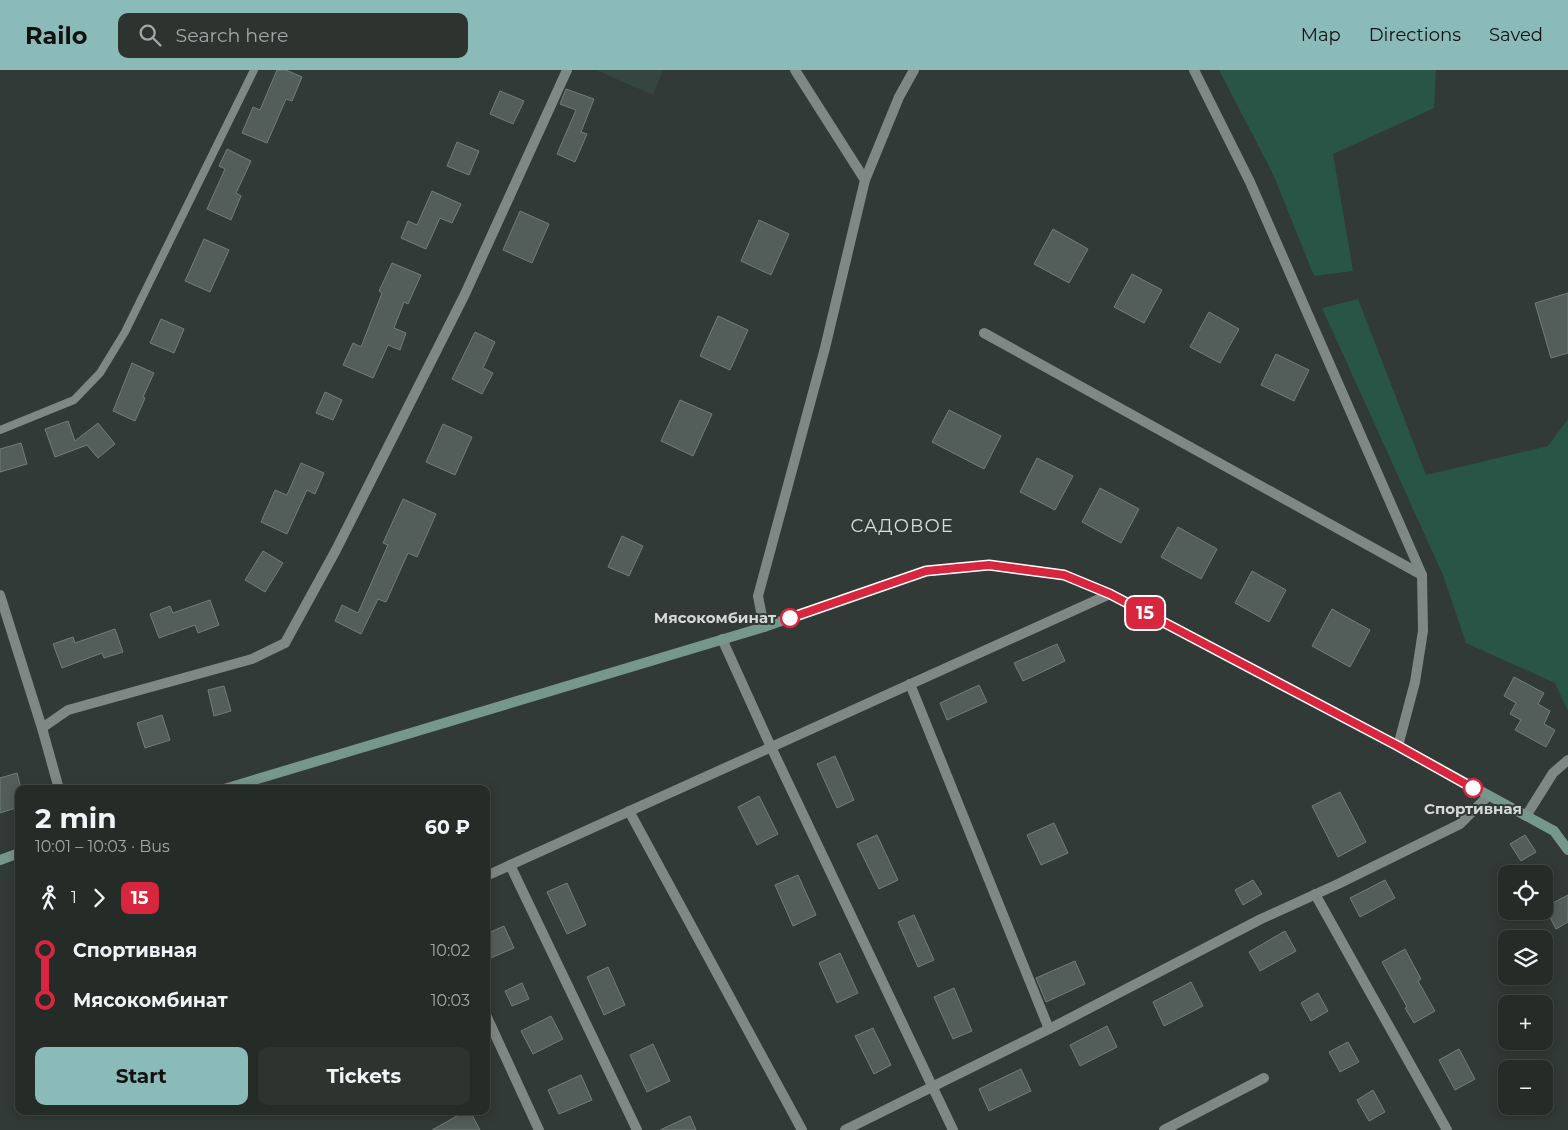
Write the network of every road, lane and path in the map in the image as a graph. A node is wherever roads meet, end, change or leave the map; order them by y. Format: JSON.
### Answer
{"nodes":[{"id":1,"x":254,"y":70,"type":"edge"},
{"id":2,"x":566,"y":70,"type":"edge"},
{"id":3,"x":795,"y":70,"type":"edge"},
{"id":4,"x":914,"y":70,"type":"edge"},
{"id":5,"x":1194,"y":70,"type":"edge"},
{"id":6,"x":865,"y":180,"type":"junction"},
{"id":7,"x":984,"y":333,"type":"dead end"},
{"id":8,"x":0,"y":430,"type":"edge"},
{"id":9,"x":1422,"y":575,"type":"junction"},
{"id":10,"x":1110,"y":594,"type":"junction"},
{"id":11,"x":0,"y":595,"type":"edge"},
{"id":12,"x":764,"y":627,"type":"junction"},
{"id":13,"x":722,"y":640,"type":"junction"},
{"id":14,"x":910,"y":684,"type":"junction"},
{"id":15,"x":42,"y":728,"type":"junction"},
{"id":16,"x":1398,"y":746,"type":"junction"},
{"id":17,"x":771,"y":747,"type":"junction"},
{"id":18,"x":1568,"y":760,"type":"edge"},
{"id":19,"x":58,"y":785,"type":"edge"},
{"id":20,"x":249,"y":785,"type":"edge"},
{"id":21,"x":1488,"y":796,"type":"junction"},
{"id":22,"x":629,"y":811,"type":"junction"},
{"id":23,"x":1526,"y":816,"type":"junction"},
{"id":24,"x":1568,"y":850,"type":"edge"},
{"id":25,"x":15,"y":854,"type":"edge"},
{"id":26,"x":0,"y":860,"type":"edge"},
{"id":27,"x":510,"y":865,"type":"junction"},
{"id":28,"x":490,"y":874,"type":"edge"},
{"id":29,"x":1315,"y":894,"type":"junction"},
{"id":30,"x":490,"y":1024,"type":"edge"},
{"id":31,"x":1049,"y":1029,"type":"junction"},
{"id":32,"x":1264,"y":1078,"type":"dead end"},
{"id":33,"x":932,"y":1086,"type":"junction"},
{"id":34,"x":539,"y":1130,"type":"edge"},
{"id":35,"x":637,"y":1130,"type":"edge"},
{"id":36,"x":802,"y":1130,"type":"edge"},
{"id":37,"x":845,"y":1130,"type":"edge"},
{"id":38,"x":952,"y":1130,"type":"edge"},
{"id":39,"x":1164,"y":1130,"type":"edge"},
{"id":40,"x":1446,"y":1130,"type":"edge"}],
"edges":[{"from":1,"to":8,"type":"lane"},
{"from":2,"to":15,"type":"street"},
{"from":3,"to":6,"type":"street"},
{"from":4,"to":6,"type":"street"},
{"from":5,"to":9,"type":"street"},
{"from":6,"to":12,"type":"street"},
{"from":7,"to":9,"type":"street"},
{"from":9,"to":16,"type":"street"},
{"from":10,"to":12,"type":"street"},
{"from":10,"to":14,"type":"street"},
{"from":10,"to":16,"type":"street"},
{"from":11,"to":15,"type":"street"},
{"from":12,"to":13,"type":"street"},
{"from":13,"to":17,"type":"street"},
{"from":13,"to":20,"type":"street"},
{"from":14,"to":17,"type":"street"},
{"from":14,"to":31,"type":"street"},
{"from":15,"to":19,"type":"street"},
{"from":16,"to":21,"type":"street"},
{"from":17,"to":22,"type":"street"},
{"from":17,"to":33,"type":"street"},
{"from":18,"to":23,"type":"street"},
{"from":21,"to":23,"type":"street"},
{"from":21,"to":29,"type":"street"},
{"from":22,"to":27,"type":"street"},
{"from":22,"to":36,"type":"street"},
{"from":23,"to":24,"type":"street"},
{"from":25,"to":26,"type":"street"},
{"from":27,"to":28,"type":"street"},
{"from":27,"to":35,"type":"street"},
{"from":29,"to":31,"type":"street"},
{"from":29,"to":40,"type":"street"},
{"from":30,"to":34,"type":"street"},
{"from":31,"to":33,"type":"street"},
{"from":32,"to":39,"type":"street"},
{"from":33,"to":37,"type":"street"},
{"from":33,"to":38,"type":"street"}]}
